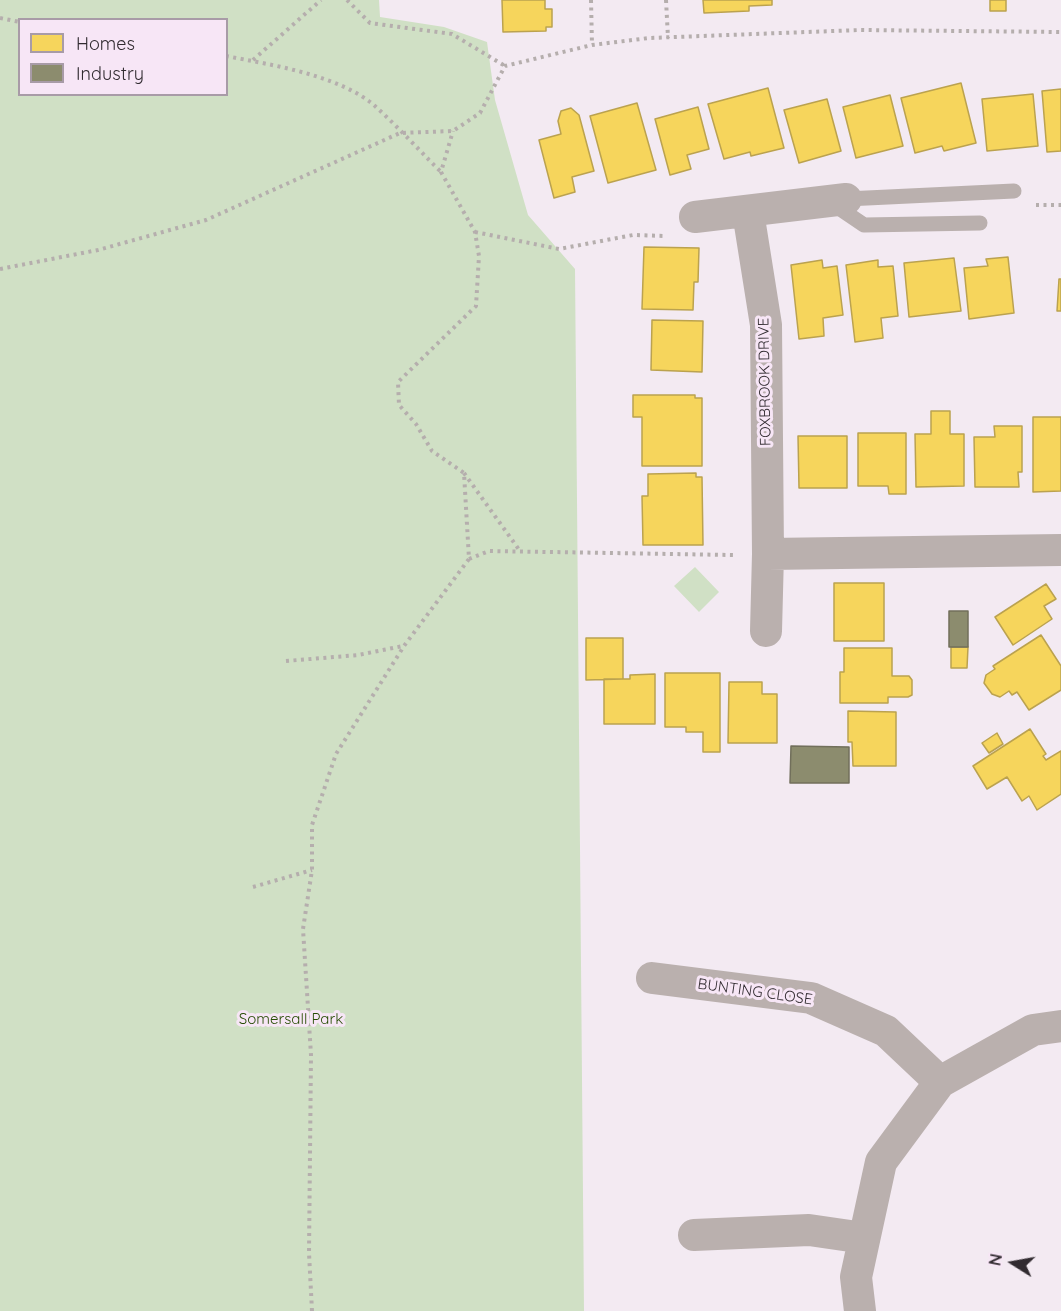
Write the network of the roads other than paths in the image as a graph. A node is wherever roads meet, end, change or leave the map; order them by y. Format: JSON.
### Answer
{"nodes":[{"id":1,"x":1014,"y":191,"type":"dead end"},
{"id":2,"x":837,"y":200,"type":"junction"},
{"id":3,"x":748,"y":212,"type":"junction"},
{"id":4,"x":695,"y":217,"type":"road end"},
{"id":5,"x":980,"y":224,"type":"dead end"},
{"id":6,"x":1061,"y":550,"type":"edge"},
{"id":7,"x":768,"y":554,"type":"junction"},
{"id":8,"x":766,"y":632,"type":"dead end"},
{"id":9,"x":652,"y":978,"type":"dead end"},
{"id":10,"x":1061,"y":1026,"type":"edge"},
{"id":11,"x":940,"y":1082,"type":"junction"},
{"id":12,"x":694,"y":1235,"type":"dead end"},
{"id":13,"x":864,"y":1238,"type":"junction"},
{"id":14,"x":860,"y":1311,"type":"edge"}],
"edges":[{"from":1,"to":2,"type":"lane"},
{"from":2,"to":3,"type":"street"},
{"from":2,"to":5,"type":"lane"},
{"from":3,"to":4,"type":"street"},
{"from":3,"to":7,"type":"street","name":"FOXBROOK DRIVE"},
{"from":6,"to":7,"type":"street"},
{"from":7,"to":8,"type":"street","name":"FOXBROOK DRIVE"},
{"from":9,"to":11,"type":"street","name":"BUNTING CLOSE"},
{"from":10,"to":11,"type":"street"},
{"from":11,"to":13,"type":"street"},
{"from":12,"to":13,"type":"street"},
{"from":13,"to":14,"type":"street"}]}
